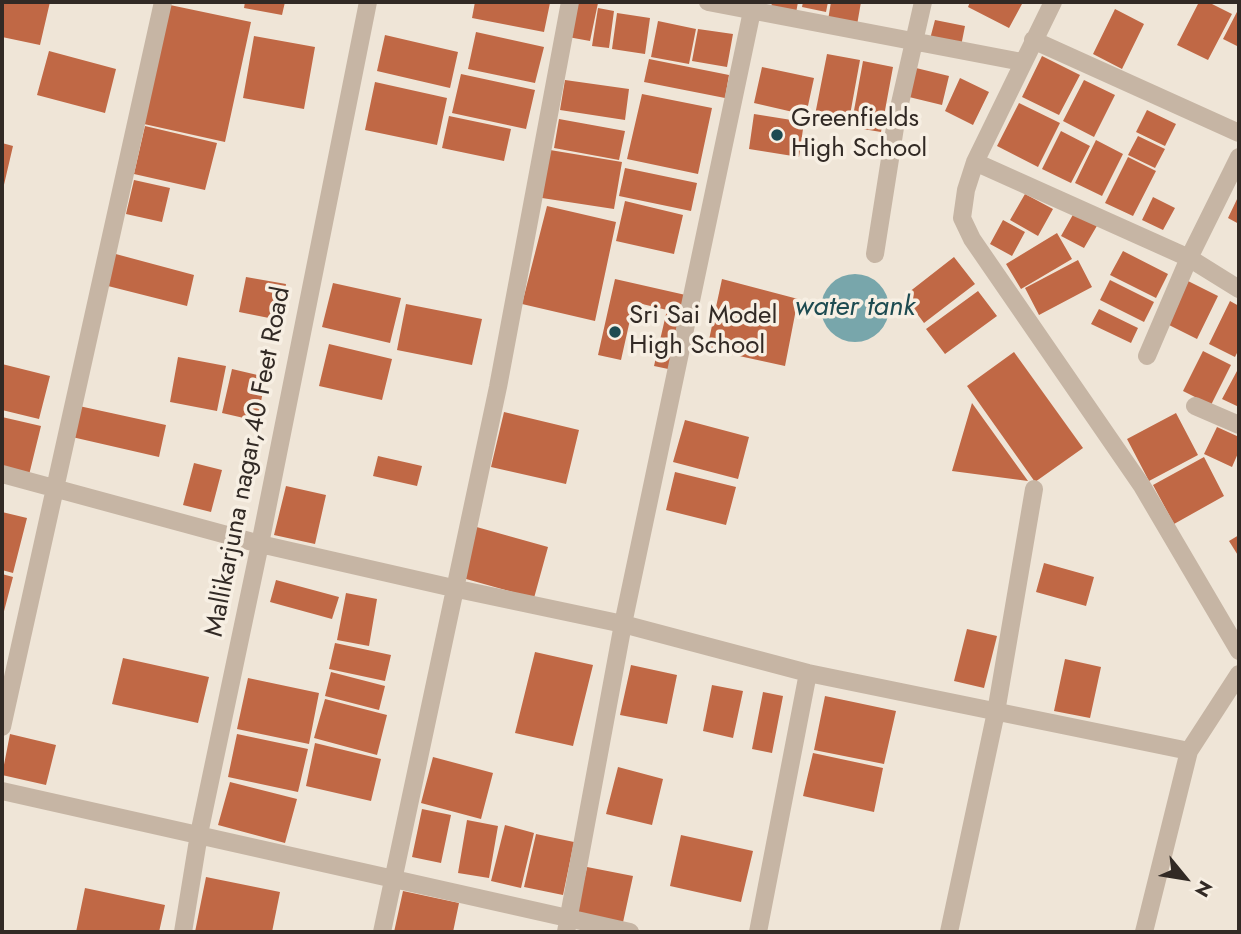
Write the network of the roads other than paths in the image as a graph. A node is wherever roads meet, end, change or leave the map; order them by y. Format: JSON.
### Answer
{"nodes":[{"id":1,"x":163,"y":2,"type":"edge"},
{"id":2,"x":369,"y":2,"type":"edge"},
{"id":3,"x":570,"y":2,"type":"edge"},
{"id":4,"x":708,"y":2,"type":"edge"},
{"id":5,"x":923,"y":2,"type":"edge"},
{"id":6,"x":1053,"y":2,"type":"edge"},
{"id":7,"x":752,"y":11,"type":"junction"},
{"id":8,"x":1033,"y":40,"type":"junction"},
{"id":9,"x":913,"y":41,"type":"junction"},
{"id":10,"x":1022,"y":62,"type":"junction"},
{"id":11,"x":1239,"y":133,"type":"edge"},
{"id":12,"x":1239,"y":157,"type":"edge"},
{"id":13,"x":975,"y":162,"type":"junction"},
{"id":14,"x":875,"y":254,"type":"dead end"},
{"id":15,"x":1189,"y":258,"type":"junction"},
{"id":16,"x":1239,"y":289,"type":"edge"},
{"id":17,"x":1147,"y":356,"type":"dead end"},
{"id":18,"x":1195,"y":406,"type":"dead end"},
{"id":19,"x":1239,"y":425,"type":"edge"},
{"id":20,"x":2,"y":474,"type":"edge"},
{"id":21,"x":57,"y":487,"type":"junction"},
{"id":22,"x":1034,"y":489,"type":"dead end"},
{"id":23,"x":260,"y":544,"type":"junction"},
{"id":24,"x":453,"y":589,"type":"junction"},
{"id":25,"x":623,"y":624,"type":"junction"},
{"id":26,"x":1239,"y":651,"type":"edge"},
{"id":27,"x":808,"y":673,"type":"junction"},
{"id":28,"x":1239,"y":674,"type":"edge"},
{"id":29,"x":996,"y":712,"type":"junction"},
{"id":30,"x":2,"y":727,"type":"edge"},
{"id":31,"x":1189,"y":751,"type":"junction"},
{"id":32,"x":2,"y":791,"type":"edge"},
{"id":33,"x":199,"y":834,"type":"junction"},
{"id":34,"x":392,"y":877,"type":"junction"},
{"id":35,"x":568,"y":925,"type":"edge"},
{"id":36,"x":183,"y":932,"type":"edge"},
{"id":37,"x":382,"y":932,"type":"edge"},
{"id":38,"x":630,"y":932,"type":"edge"},
{"id":39,"x":758,"y":932,"type":"edge"},
{"id":40,"x":949,"y":932,"type":"edge"},
{"id":41,"x":1144,"y":932,"type":"edge"}],
"edges":[{"from":1,"to":21,"type":"street"},
{"from":2,"to":23,"type":"street","name":"Mallikarjuna nagar,40 Feet Road"},
{"from":3,"to":24,"type":"street"},
{"from":4,"to":7,"type":"street"},
{"from":5,"to":9,"type":"street"},
{"from":6,"to":8,"type":"street"},
{"from":7,"to":9,"type":"street"},
{"from":7,"to":25,"type":"street"},
{"from":8,"to":10,"type":"street"},
{"from":8,"to":11,"type":"street"},
{"from":9,"to":10,"type":"street"},
{"from":9,"to":14,"type":"street"},
{"from":10,"to":13,"type":"street"},
{"from":12,"to":15,"type":"street"},
{"from":13,"to":15,"type":"street"},
{"from":13,"to":26,"type":"street"},
{"from":15,"to":16,"type":"street"},
{"from":15,"to":17,"type":"street"},
{"from":18,"to":19,"type":"street"},
{"from":20,"to":21,"type":"street"},
{"from":21,"to":23,"type":"street"},
{"from":21,"to":30,"type":"street"},
{"from":22,"to":29,"type":"street"},
{"from":23,"to":24,"type":"street"},
{"from":23,"to":33,"type":"street","name":"Mallikarjuna nagar,40 Feet Road"},
{"from":24,"to":25,"type":"street"},
{"from":24,"to":34,"type":"street"},
{"from":25,"to":27,"type":"street"},
{"from":25,"to":35,"type":"street"},
{"from":27,"to":29,"type":"street"},
{"from":27,"to":39,"type":"street"},
{"from":28,"to":31,"type":"street"},
{"from":29,"to":31,"type":"street"},
{"from":29,"to":40,"type":"street"},
{"from":31,"to":41,"type":"street"},
{"from":32,"to":33,"type":"street"},
{"from":33,"to":34,"type":"street"},
{"from":33,"to":36,"type":"street","name":"Mallikarjuna nagar,40 Feet Road"},
{"from":34,"to":35,"type":"street"},
{"from":34,"to":37,"type":"street"},
{"from":35,"to":38,"type":"street"}]}
